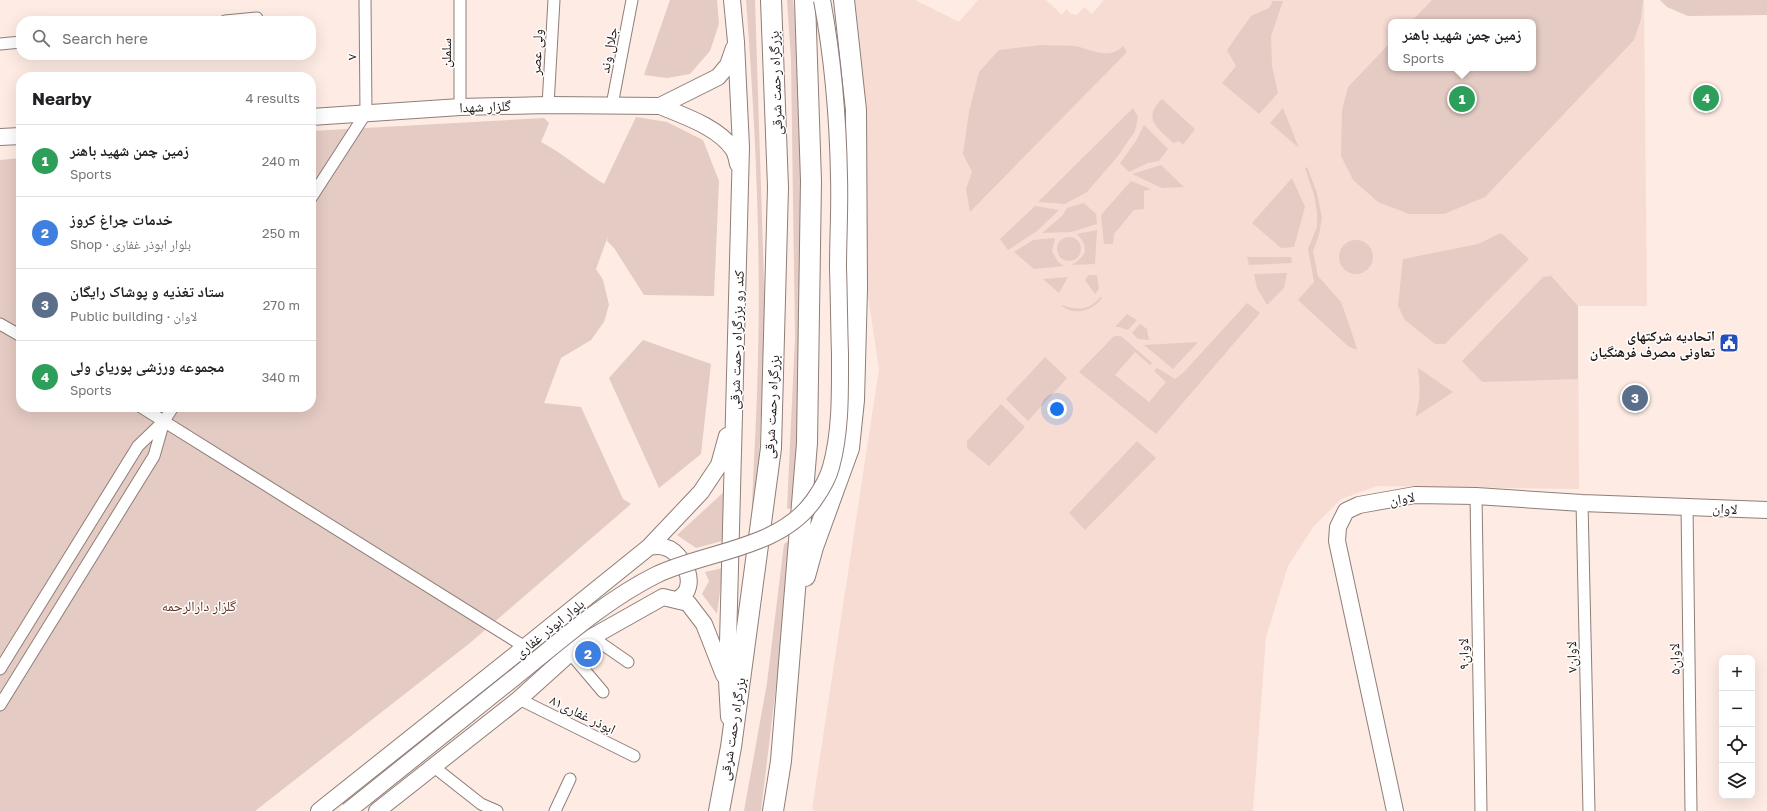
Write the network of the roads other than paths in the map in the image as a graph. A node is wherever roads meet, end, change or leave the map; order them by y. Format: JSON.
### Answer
{"nodes":[{"id":1,"x":365,"y":0,"type":"edge"},
{"id":2,"x":460,"y":0,"type":"edge"},
{"id":3,"x":554,"y":0,"type":"edge"},
{"id":4,"x":632,"y":0,"type":"edge"},
{"id":5,"x":732,"y":0,"type":"edge"},
{"id":6,"x":771,"y":0,"type":"edge"},
{"id":7,"x":805,"y":0,"type":"edge"},
{"id":8,"x":822,"y":0,"type":"edge"},
{"id":9,"x":844,"y":0,"type":"edge"},
{"id":10,"x":16,"y":42,"type":"edge"},
{"id":11,"x":736,"y":42,"type":"junction"},
{"id":12,"x":0,"y":44,"type":"edge"},
{"id":13,"x":548,"y":105,"type":"junction"},
{"id":14,"x":612,"y":105,"type":"junction"},
{"id":15,"x":660,"y":106,"type":"junction"},
{"id":16,"x":460,"y":107,"type":"junction"},
{"id":17,"x":366,"y":113,"type":"junction"},
{"id":18,"x":316,"y":117,"type":"edge"},
{"id":19,"x":740,"y":170,"type":"junction"},
{"id":20,"x":316,"y":190,"type":"edge"},
{"id":21,"x":0,"y":324,"type":"edge"},
{"id":22,"x":16,"y":333,"type":"edge"},
{"id":23,"x":734,"y":411,"type":"junction"},
{"id":24,"x":149,"y":412,"type":"edge"},
{"id":25,"x":170,"y":412,"type":"edge"},
{"id":26,"x":164,"y":421,"type":"junction"},
{"id":27,"x":1476,"y":496,"type":"junction"},
{"id":28,"x":1582,"y":503,"type":"junction"},
{"id":29,"x":1687,"y":506,"type":"junction"},
{"id":30,"x":1767,"y":510,"type":"edge"},
{"id":31,"x":649,"y":547,"type":"junction"},
{"id":32,"x":676,"y":600,"type":"junction"},
{"id":33,"x":793,"y":614,"type":"junction"},
{"id":34,"x":592,"y":637,"type":"junction"},
{"id":35,"x":525,"y":647,"type":"junction"},
{"id":36,"x":570,"y":653,"type":"junction"},
{"id":37,"x":628,"y":662,"type":"dead end"},
{"id":38,"x":0,"y":669,"type":"edge"},
{"id":39,"x":727,"y":681,"type":"junction"},
{"id":40,"x":603,"y":692,"type":"dead end"},
{"id":41,"x":519,"y":699,"type":"junction"},
{"id":42,"x":0,"y":705,"type":"edge"},
{"id":43,"x":731,"y":747,"type":"junction"},
{"id":44,"x":634,"y":756,"type":"dead end"},
{"id":45,"x":434,"y":767,"type":"junction"},
{"id":46,"x":570,"y":778,"type":"dead end"},
{"id":47,"x":319,"y":811,"type":"edge"},
{"id":48,"x":348,"y":811,"type":"edge"},
{"id":49,"x":377,"y":811,"type":"edge"},
{"id":50,"x":497,"y":811,"type":"edge"},
{"id":51,"x":556,"y":811,"type":"edge"},
{"id":52,"x":719,"y":811,"type":"edge"},
{"id":53,"x":773,"y":811,"type":"edge"},
{"id":54,"x":1395,"y":811,"type":"edge"},
{"id":55,"x":1480,"y":811,"type":"edge"},
{"id":56,"x":1589,"y":811,"type":"edge"},
{"id":57,"x":1691,"y":811,"type":"edge"}],
"edges":[{"from":1,"to":17,"type":"street","name":"۷"},
{"from":2,"to":16,"type":"street","name":"سلملن"},
{"from":3,"to":13,"type":"street","name":"ولی عصر"},
{"from":4,"to":14,"type":"street","name":"جلال وند"},
{"from":5,"to":11,"type":"main road","name":"کند رو بزرگراه رحمت شرقی"},
{"from":6,"to":43,"type":"highway","name":"بزرگراه رحمت شرقی"},
{"from":7,"to":33,"type":"highway"},
{"from":8,"to":48,"type":"main road","bridge":true},
{"from":9,"to":33,"type":"highway"},
{"from":10,"to":12,"type":"street"},
{"from":11,"to":15,"type":"main road","name":"گلزار شهدا"},
{"from":11,"to":19,"type":"main road","name":"کند رو بزرگراه رحمت شرقی"},
{"from":13,"to":14,"type":"main road","name":"گلزار شهدا"},
{"from":13,"to":16,"type":"main road","name":"گلزار شهدا"},
{"from":14,"to":15,"type":"main road","name":"گلزار شهدا"},
{"from":15,"to":19,"type":"main road","name":"گلزار شهدا"},
{"from":16,"to":17,"type":"main road","name":"گلزار شهدا"},
{"from":17,"to":18,"type":"main road","name":"گلزار شهدا"},
{"from":17,"to":20,"type":"street"},
{"from":19,"to":23,"type":"main road","name":"کند رو بزرگراه رحمت شرقی"},
{"from":21,"to":22,"type":"street"},
{"from":23,"to":31,"type":"main road","name":"بلوار ابوذر غفاری"},
{"from":23,"to":39,"type":"main road","name":"کند رو بزرگراه رحمت شرقی"},
{"from":24,"to":26,"type":"street"},
{"from":25,"to":26,"type":"street"},
{"from":26,"to":35,"type":"street"},
{"from":26,"to":38,"type":"street"},
{"from":26,"to":42,"type":"street"},
{"from":27,"to":28,"type":"main road","name":"لاوان"},
{"from":27,"to":54,"type":"main road","name":"لاوان"},
{"from":27,"to":55,"type":"street","name":"۹لاوان"},
{"from":28,"to":29,"type":"main road","name":"لاوان"},
{"from":28,"to":56,"type":"street","name":"۷لاوان"},
{"from":29,"to":30,"type":"main road","name":"لاوان"},
{"from":29,"to":57,"type":"street","name":"۵لاوان"},
{"from":31,"to":32,"type":"main road"},
{"from":31,"to":35,"type":"main road","name":"بلوار ابوذر غفاری"},
{"from":32,"to":34,"type":"main road"},
{"from":32,"to":39,"type":"main road"},
{"from":33,"to":53,"type":"highway"},
{"from":34,"to":36,"type":"main road"},
{"from":34,"to":37,"type":"street"},
{"from":35,"to":47,"type":"main road","name":"بلوار ابوذر غفاری"},
{"from":36,"to":40,"type":"street"},
{"from":36,"to":41,"type":"main road"},
{"from":39,"to":43,"type":"main road"},
{"from":41,"to":44,"type":"street","name":"۸۱ابوذر غفاری"},
{"from":41,"to":45,"type":"main road"},
{"from":43,"to":52,"type":"highway","name":"بزرگراه رحمت شرقی"},
{"from":45,"to":49,"type":"main road"},
{"from":45,"to":50,"type":"street"},
{"from":46,"to":51,"type":"street"}]}
